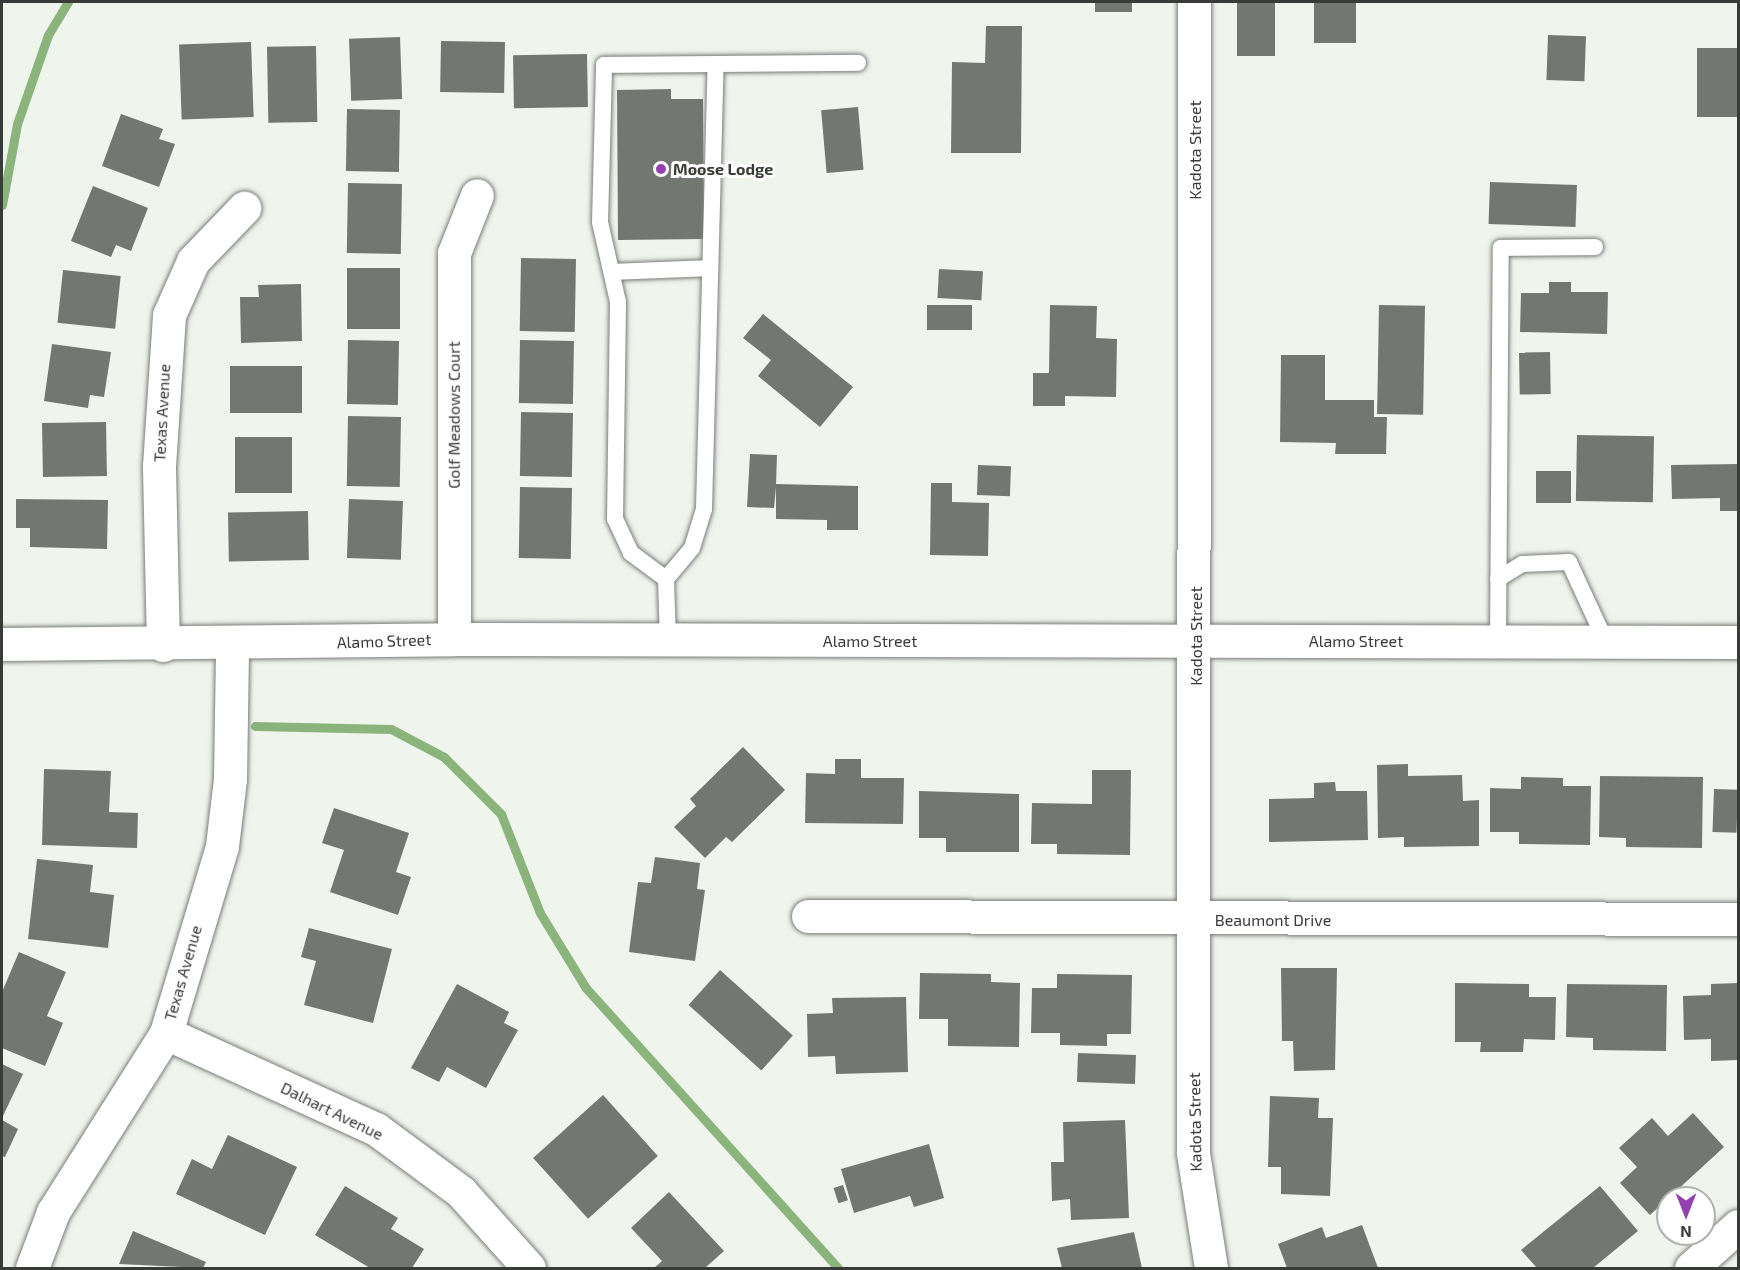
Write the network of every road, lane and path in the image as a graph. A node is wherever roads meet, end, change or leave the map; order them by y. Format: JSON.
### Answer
{"nodes":[{"id":1,"x":1194,"y":2,"type":"edge"},
{"id":2,"x":858,"y":63,"type":"dead end"},
{"id":3,"x":716,"y":64,"type":"junction"},
{"id":4,"x":477,"y":195,"type":"dead end"},
{"id":5,"x":244,"y":208,"type":"dead end"},
{"id":6,"x":1595,"y":247,"type":"dead end"},
{"id":7,"x":710,"y":268,"type":"junction"},
{"id":8,"x":612,"y":272,"type":"junction"},
{"id":9,"x":666,"y":579,"type":"junction"},
{"id":10,"x":1498,"y":579,"type":"junction"},
{"id":11,"x":454,"y":639,"type":"junction"},
{"id":12,"x":668,"y":640,"type":"junction"},
{"id":13,"x":1197,"y":641,"type":"junction"},
{"id":14,"x":1497,"y":641,"type":"junction"},
{"id":15,"x":1606,"y":642,"type":"junction"},
{"id":16,"x":1738,"y":642,"type":"edge"},
{"id":17,"x":2,"y":644,"type":"edge"},
{"id":18,"x":163,"y":645,"type":"junction"},
{"id":19,"x":232,"y":645,"type":"junction"},
{"id":20,"x":808,"y":916,"type":"dead end"},
{"id":21,"x":1738,"y":919,"type":"edge"},
{"id":22,"x":1196,"y":920,"type":"junction"},
{"id":23,"x":166,"y":1033,"type":"junction"},
{"id":24,"x":1738,"y":1226,"type":"edge"},
{"id":25,"x":32,"y":1269,"type":"edge"},
{"id":26,"x":529,"y":1269,"type":"edge"},
{"id":27,"x":1211,"y":1269,"type":"edge"},
{"id":28,"x":1691,"y":1269,"type":"edge"}],
"edges":[{"from":1,"to":13,"type":"street","name":"Kadota Street"},
{"from":2,"to":3,"type":"lane"},
{"from":3,"to":7,"type":"lane"},
{"from":3,"to":8,"type":"lane"},
{"from":4,"to":11,"type":"street","name":"Golf Meadows Court"},
{"from":5,"to":18,"type":"street","name":"Texas Avenue"},
{"from":6,"to":10,"type":"lane"},
{"from":7,"to":8,"type":"lane"},
{"from":7,"to":9,"type":"lane"},
{"from":8,"to":9,"type":"lane"},
{"from":9,"to":12,"type":"lane"},
{"from":10,"to":14,"type":"lane"},
{"from":10,"to":15,"type":"lane"},
{"from":11,"to":12,"type":"street","name":"Alamo Street"},
{"from":11,"to":19,"type":"street","name":"Alamo Street"},
{"from":12,"to":13,"type":"street","name":"Alamo Street"},
{"from":13,"to":14,"type":"street","name":"Alamo Street"},
{"from":13,"to":22,"type":"street","name":"Kadota Street"},
{"from":14,"to":15,"type":"street","name":"Alamo Street"},
{"from":15,"to":16,"type":"street","name":"Alamo Street"},
{"from":17,"to":18,"type":"street","name":"Alamo Street"},
{"from":18,"to":19,"type":"street","name":"Alamo Street"},
{"from":19,"to":23,"type":"street","name":"Texas Avenue"},
{"from":20,"to":22,"type":"street","name":"Beaumont Drive"},
{"from":21,"to":22,"type":"street","name":"Beaumont Drive"},
{"from":22,"to":27,"type":"street","name":"Kadota Street"},
{"from":23,"to":25,"type":"street","name":"Texas Avenue"},
{"from":23,"to":26,"type":"street","name":"Dalhart Avenue"},
{"from":24,"to":28,"type":"street"}]}
